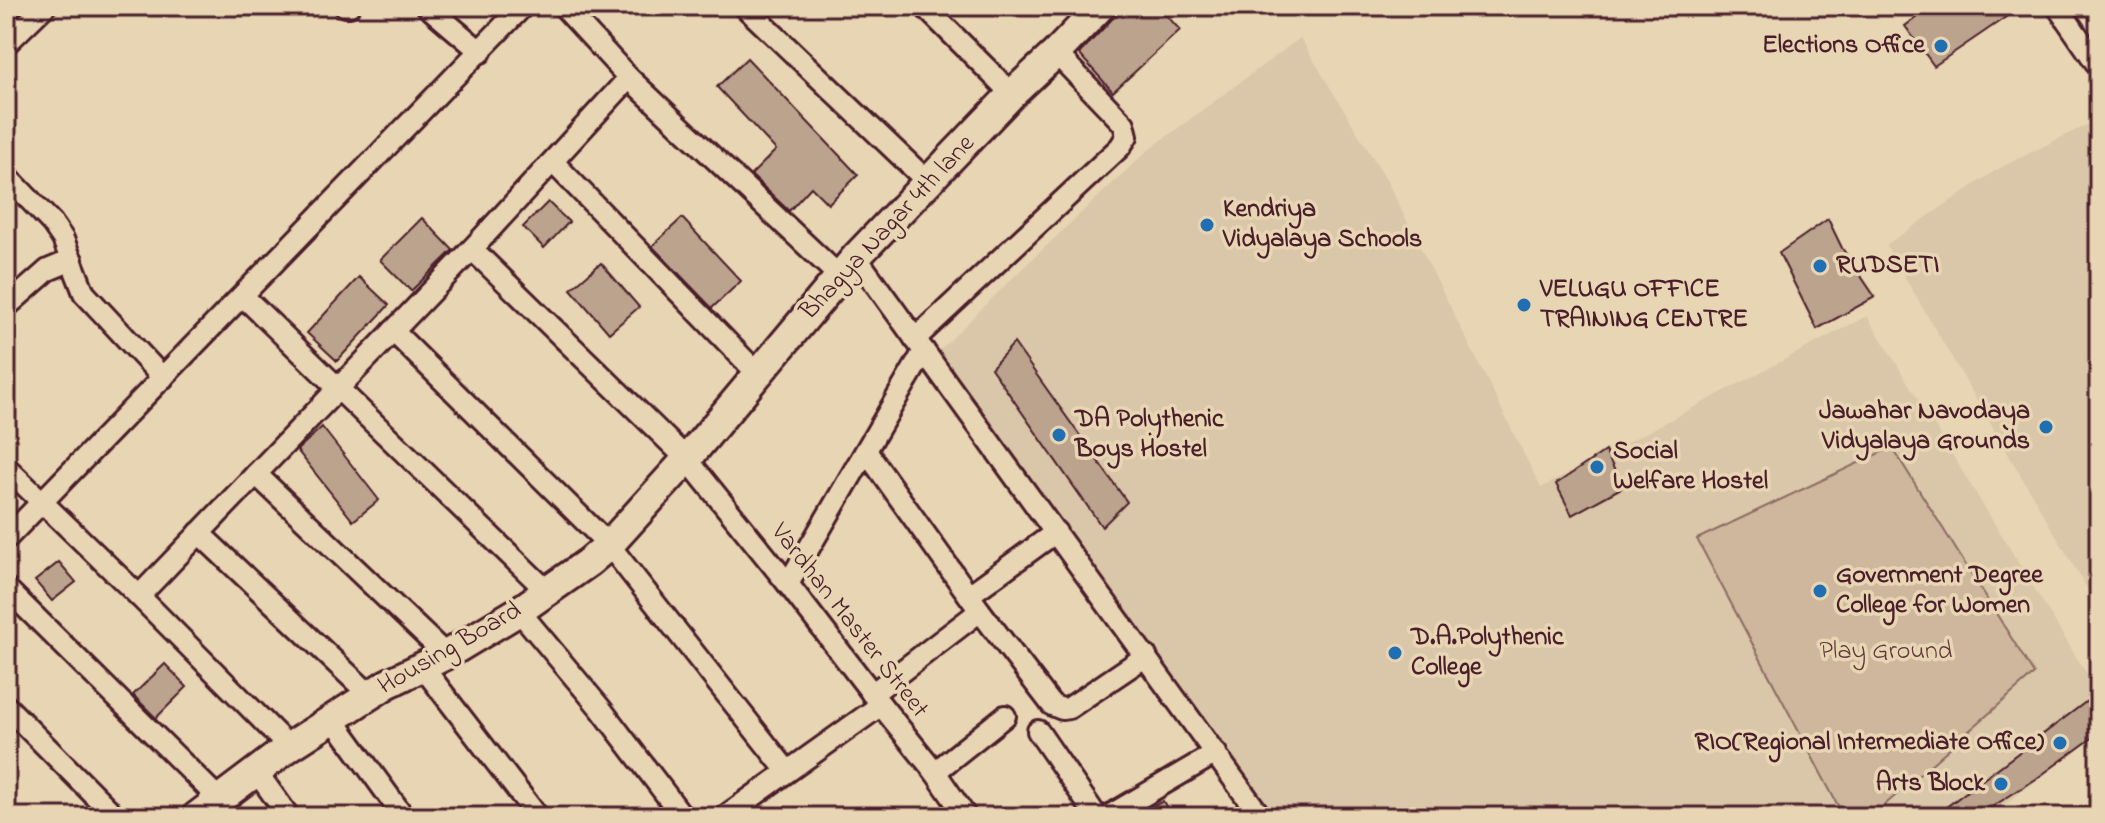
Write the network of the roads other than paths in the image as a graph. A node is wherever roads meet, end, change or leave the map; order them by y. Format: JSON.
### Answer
{"nodes":[{"id":1,"x":45,"y":6,"type":"edge"},
{"id":2,"x":427,"y":6,"type":"edge"},
{"id":3,"x":523,"y":6,"type":"edge"},
{"id":4,"x":563,"y":6,"type":"edge"},
{"id":5,"x":744,"y":6,"type":"edge"},
{"id":6,"x":924,"y":6,"type":"edge"},
{"id":7,"x":2057,"y":6,"type":"edge"},
{"id":8,"x":1098,"y":7,"type":"edge"},
{"id":9,"x":6,"y":44,"type":"edge"},
{"id":10,"x":481,"y":52,"type":"junction"},
{"id":11,"x":1056,"y":53,"type":"junction"},
{"id":12,"x":2099,"y":67,"type":"edge"},
{"id":13,"x":629,"y":78,"type":"junction"},
{"id":14,"x":1012,"y":94,"type":"junction"},
{"id":15,"x":553,"y":162,"type":"junction"},
{"id":16,"x":6,"y":175,"type":"edge"},
{"id":17,"x":928,"y":182,"type":"junction"},
{"id":18,"x":472,"y":249,"type":"junction"},
{"id":19,"x":72,"y":260,"type":"junction"},
{"id":20,"x":847,"y":267,"type":"junction"},
{"id":21,"x":243,"y":296,"type":"junction"},
{"id":22,"x":6,"y":307,"type":"edge"},
{"id":23,"x":393,"y":331,"type":"junction"},
{"id":24,"x":920,"y":345,"type":"junction"},
{"id":25,"x":758,"y":374,"type":"junction"},
{"id":26,"x":163,"y":378,"type":"junction"},
{"id":27,"x":337,"y":388,"type":"junction"},
{"id":28,"x":866,"y":451,"type":"junction"},
{"id":29,"x":687,"y":459,"type":"junction"},
{"id":30,"x":6,"y":467,"type":"edge"},
{"id":31,"x":256,"y":474,"type":"junction"},
{"id":32,"x":43,"y":502,"type":"junction"},
{"id":33,"x":1056,"y":532,"type":"junction"},
{"id":34,"x":199,"y":533,"type":"junction"},
{"id":35,"x":6,"y":539,"type":"edge"},
{"id":36,"x":609,"y":545,"type":"junction"},
{"id":37,"x":788,"y":584,"type":"junction"},
{"id":38,"x":6,"y":588,"type":"edge"},
{"id":39,"x":548,"y":592,"type":"junction"},
{"id":40,"x":139,"y":596,"type":"junction"},
{"id":41,"x":975,"y":603,"type":"junction"},
{"id":42,"x":519,"y":611,"type":"junction"},
{"id":43,"x":1146,"y":656,"type":"junction"},
{"id":44,"x":434,"y":660,"type":"junction"},
{"id":45,"x":370,"y":695,"type":"junction"},
{"id":46,"x":877,"y":700,"type":"junction"},
{"id":47,"x":6,"y":706,"type":"edge"},
{"id":48,"x":1005,"y":716,"type":"dead end"},
{"id":49,"x":333,"y":719,"type":"junction"},
{"id":50,"x":1038,"y":731,"type":"dead end"},
{"id":51,"x":289,"y":747,"type":"junction"},
{"id":52,"x":1216,"y":753,"type":"junction"},
{"id":53,"x":256,"y":771,"type":"junction"},
{"id":54,"x":787,"y":771,"type":"junction"},
{"id":55,"x":935,"y":772,"type":"junction"},
{"id":56,"x":220,"y":800,"type":"junction"},
{"id":57,"x":116,"y":817,"type":"edge"},
{"id":58,"x":196,"y":817,"type":"edge"},
{"id":59,"x":289,"y":817,"type":"edge"},
{"id":60,"x":404,"y":817,"type":"edge"},
{"id":61,"x":538,"y":817,"type":"edge"},
{"id":62,"x":683,"y":817,"type":"edge"},
{"id":63,"x":724,"y":817,"type":"edge"},
{"id":64,"x":966,"y":817,"type":"edge"},
{"id":65,"x":1097,"y":817,"type":"edge"},
{"id":66,"x":1107,"y":817,"type":"edge"},
{"id":67,"x":1261,"y":817,"type":"edge"}],
"edges":[{"from":1,"to":9,"type":"street"},
{"from":2,"to":10,"type":"street"},
{"from":3,"to":10,"type":"street"},
{"from":4,"to":13,"type":"street"},
{"from":5,"to":17,"type":"street"},
{"from":6,"to":14,"type":"street"},
{"from":7,"to":12,"type":"street"},
{"from":8,"to":11,"type":"main road","name":"Bhagya Nagar 4th lane"},
{"from":10,"to":21,"type":"street"},
{"from":11,"to":14,"type":"main road","name":"Bhagya Nagar 4th lane"},
{"from":11,"to":24,"type":"street"},
{"from":13,"to":15,"type":"street"},
{"from":13,"to":20,"type":"street"},
{"from":14,"to":17,"type":"main road","name":"Bhagya Nagar 4th lane"},
{"from":15,"to":18,"type":"street"},
{"from":15,"to":25,"type":"street"},
{"from":16,"to":19,"type":"street"},
{"from":17,"to":20,"type":"main road","name":"Bhagya Nagar 4th lane"},
{"from":18,"to":23,"type":"street"},
{"from":18,"to":29,"type":"street","name":"Vardhan Master Street"},
{"from":19,"to":22,"type":"street"},
{"from":19,"to":26,"type":"street"},
{"from":20,"to":24,"type":"street"},
{"from":20,"to":25,"type":"main road","name":"Bhagya Nagar 4th lane"},
{"from":21,"to":26,"type":"street"},
{"from":21,"to":27,"type":"street"},
{"from":23,"to":27,"type":"street"},
{"from":23,"to":36,"type":"street"},
{"from":24,"to":28,"type":"street"},
{"from":24,"to":33,"type":"street"},
{"from":25,"to":29,"type":"main road","name":"Bhagya Nagar 4th lane"},
{"from":26,"to":32,"type":"street"},
{"from":27,"to":31,"type":"street"},
{"from":27,"to":39,"type":"street"},
{"from":28,"to":37,"type":"street"},
{"from":28,"to":41,"type":"street"},
{"from":29,"to":36,"type":"main road","name":"Housing Board"},
{"from":29,"to":37,"type":"street","name":"Vardhan Master Street"},
{"from":30,"to":32,"type":"street"},
{"from":31,"to":34,"type":"street"},
{"from":31,"to":44,"type":"street"},
{"from":32,"to":35,"type":"street"},
{"from":32,"to":40,"type":"street"},
{"from":33,"to":41,"type":"street"},
{"from":33,"to":43,"type":"street"},
{"from":34,"to":40,"type":"street"},
{"from":34,"to":45,"type":"street"},
{"from":36,"to":39,"type":"main road","name":"Housing Board"},
{"from":36,"to":54,"type":"street"},
{"from":37,"to":46,"type":"street","name":"Vardhan Master Street"},
{"from":38,"to":56,"type":"street"},
{"from":39,"to":42,"type":"main road","name":"Housing Board"},
{"from":40,"to":51,"type":"street"},
{"from":41,"to":43,"type":"street"},
{"from":41,"to":46,"type":"street"},
{"from":42,"to":44,"type":"main road","name":"Housing Board"},
{"from":42,"to":62,"type":"street"},
{"from":43,"to":52,"type":"street"},
{"from":44,"to":45,"type":"main road","name":"Housing Board"},
{"from":44,"to":61,"type":"street"},
{"from":45,"to":49,"type":"main road","name":"Housing Board"},
{"from":46,"to":54,"type":"street"},
{"from":46,"to":55,"type":"street","name":"Vardhan Master Street"},
{"from":47,"to":57,"type":"street"},
{"from":48,"to":55,"type":"street"},
{"from":49,"to":51,"type":"main road","name":"Housing Board"},
{"from":49,"to":60,"type":"street"},
{"from":50,"to":65,"type":"street"},
{"from":51,"to":53,"type":"main road","name":"Housing Board"},
{"from":52,"to":66,"type":"street"},
{"from":52,"to":67,"type":"street"},
{"from":53,"to":56,"type":"main road","name":"Housing Board"},
{"from":53,"to":59,"type":"street"},
{"from":54,"to":63,"type":"street"},
{"from":55,"to":64,"type":"street","name":"Vardhan Master Street"},
{"from":56,"to":58,"type":"main road","name":"Housing Board"}]}
